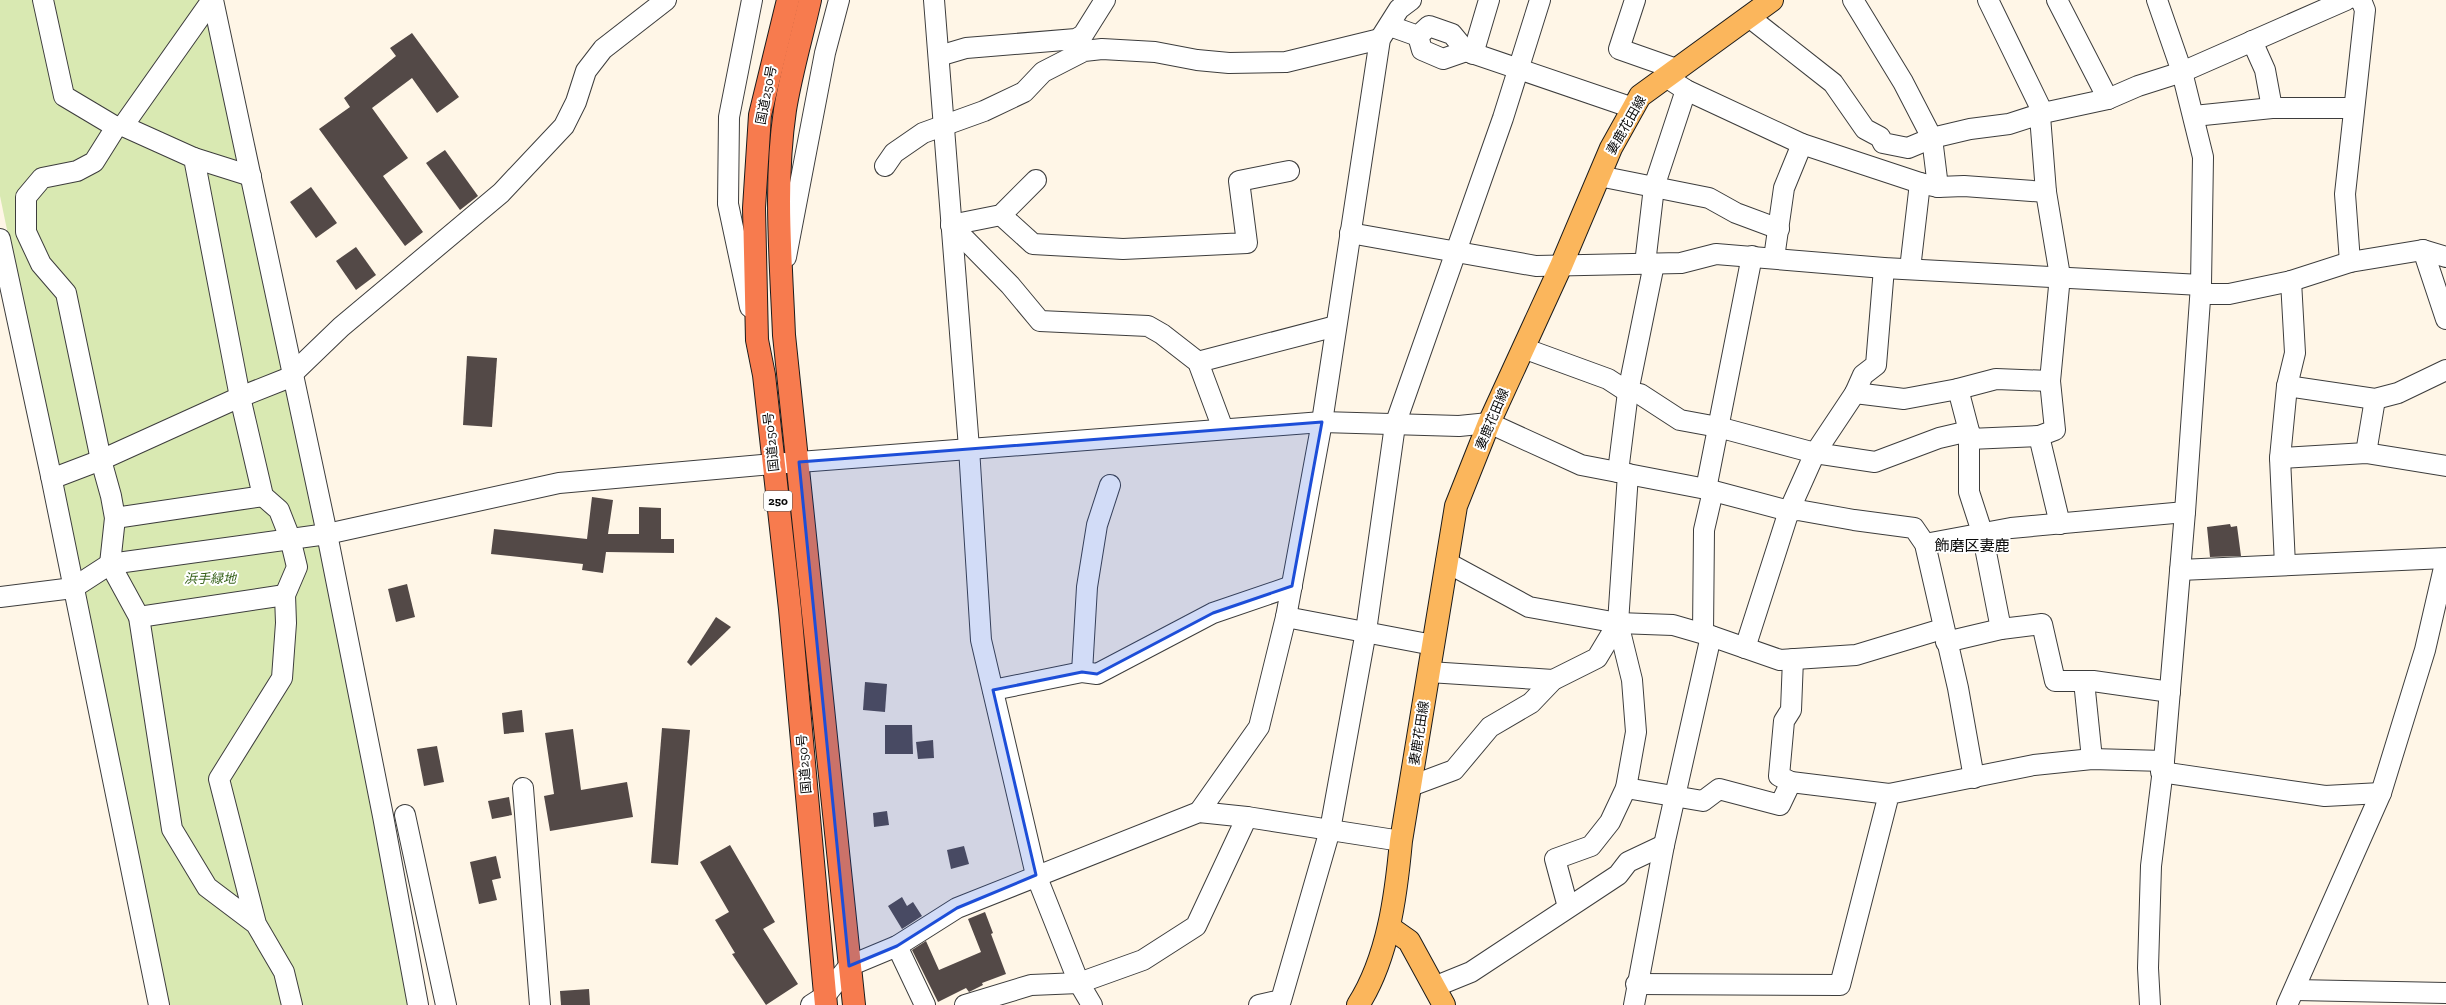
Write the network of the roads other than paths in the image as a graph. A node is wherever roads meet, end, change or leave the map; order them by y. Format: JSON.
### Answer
{"nodes":[{"id":1,"x":43,"y":0,"type":"edge"},
{"id":2,"x":213,"y":0,"type":"edge"},
{"id":3,"x":666,"y":0,"type":"edge"},
{"id":4,"x":752,"y":0,"type":"edge"},
{"id":5,"x":788,"y":0,"type":"edge"},
{"id":6,"x":810,"y":0,"type":"edge"},
{"id":7,"x":840,"y":0,"type":"edge"},
{"id":8,"x":934,"y":0,"type":"edge"},
{"id":9,"x":1105,"y":0,"type":"edge"},
{"id":10,"x":1411,"y":0,"type":"edge"},
{"id":11,"x":1489,"y":0,"type":"edge"},
{"id":12,"x":1540,"y":0,"type":"edge"},
{"id":13,"x":1635,"y":0,"type":"edge"},
{"id":14,"x":1772,"y":0,"type":"edge"},
{"id":15,"x":1853,"y":0,"type":"edge"},
{"id":16,"x":1988,"y":0,"type":"edge"},
{"id":17,"x":2057,"y":0,"type":"edge"},
{"id":18,"x":2157,"y":0,"type":"edge"},
{"id":19,"x":2346,"y":0,"type":"edge"},
{"id":20,"x":2359,"y":0,"type":"edge"},
{"id":21,"x":1749,"y":17,"type":"junction"},
{"id":22,"x":1385,"y":33,"type":"junction"},
{"id":23,"x":1418,"y":36,"type":"junction"},
{"id":24,"x":2252,"y":41,"type":"junction"},
{"id":25,"x":1469,"y":52,"type":"junction"},
{"id":26,"x":939,"y":56,"type":"junction"},
{"id":27,"x":1518,"y":70,"type":"junction"},
{"id":28,"x":2182,"y":72,"type":"junction"},
{"id":29,"x":1671,"y":73,"type":"junction"},
{"id":30,"x":1686,"y":90,"type":"junction"},
{"id":31,"x":2108,"y":99,"type":"junction"},
{"id":32,"x":1633,"y":108,"type":"junction"},
{"id":33,"x":2272,"y":108,"type":"junction"},
{"id":34,"x":2354,"y":108,"type":"junction"},
{"id":35,"x":2042,"y":114,"type":"junction"},
{"id":36,"x":2194,"y":116,"type":"junction"},
{"id":37,"x":119,"y":126,"type":"junction"},
{"id":38,"x":944,"y":126,"type":"junction"},
{"id":39,"x":1880,"y":137,"type":"junction"},
{"id":40,"x":1932,"y":138,"type":"junction"},
{"id":41,"x":1802,"y":144,"type":"junction"},
{"id":42,"x":194,"y":158,"type":"junction"},
{"id":43,"x":885,"y":166,"type":"dead end"},
{"id":44,"x":1868,"y":166,"type":"junction"},
{"id":45,"x":1289,"y":171,"type":"dead end"},
{"id":46,"x":251,"y":176,"type":"junction"},
{"id":47,"x":1599,"y":176,"type":"junction"},
{"id":48,"x":1036,"y":180,"type":"dead end"},
{"id":49,"x":1929,"y":185,"type":"junction"},
{"id":50,"x":1654,"y":187,"type":"junction"},
{"id":51,"x":2046,"y":192,"type":"junction"},
{"id":52,"x":1001,"y":215,"type":"junction"},
{"id":53,"x":951,"y":225,"type":"junction"},
{"id":54,"x":1779,"y":229,"type":"junction"},
{"id":55,"x":1350,"y":233,"type":"junction"},
{"id":56,"x":0,"y":239,"type":"edge"},
{"id":57,"x":1456,"y":250,"type":"junction"},
{"id":58,"x":2423,"y":250,"type":"junction"},
{"id":59,"x":1752,"y":256,"type":"junction"},
{"id":60,"x":1774,"y":258,"type":"junction"},
{"id":61,"x":2446,"y":258,"type":"edge"},
{"id":62,"x":2350,"y":262,"type":"junction"},
{"id":63,"x":1649,"y":264,"type":"junction"},
{"id":64,"x":1561,"y":266,"type":"junction"},
{"id":65,"x":1884,"y":268,"type":"junction"},
{"id":66,"x":1910,"y":269,"type":"junction"},
{"id":67,"x":2060,"y":276,"type":"junction"},
{"id":68,"x":782,"y":277,"type":"junction"},
{"id":69,"x":2291,"y":281,"type":"junction"},
{"id":70,"x":2201,"y":290,"type":"junction"},
{"id":71,"x":6,"y":303,"type":"edge"},
{"id":72,"x":2446,"y":319,"type":"edge"},
{"id":73,"x":1336,"y":326,"type":"junction"},
{"id":74,"x":757,"y":340,"type":"junction"},
{"id":75,"x":1523,"y":348,"type":"junction"},
{"id":76,"x":1198,"y":362,"type":"junction"},
{"id":77,"x":2446,"y":370,"type":"edge"},
{"id":78,"x":294,"y":374,"type":"junction"},
{"id":79,"x":2050,"y":381,"type":"junction"},
{"id":80,"x":2287,"y":386,"type":"junction"},
{"id":81,"x":1958,"y":389,"type":"junction"},
{"id":82,"x":1628,"y":392,"type":"junction"},
{"id":83,"x":1855,"y":393,"type":"junction"},
{"id":84,"x":240,"y":397,"type":"junction"},
{"id":85,"x":2376,"y":399,"type":"junction"},
{"id":86,"x":1322,"y":422,"type":"junction"},
{"id":87,"x":1489,"y":423,"type":"junction"},
{"id":88,"x":1395,"y":425,"type":"junction"},
{"id":89,"x":1718,"y":427,"type":"junction"},
{"id":90,"x":1223,"y":429,"type":"junction"},
{"id":91,"x":1969,"y":435,"type":"junction"},
{"id":92,"x":2039,"y":436,"type":"junction"},
{"id":93,"x":969,"y":448,"type":"junction"},
{"id":94,"x":1815,"y":453,"type":"junction"},
{"id":95,"x":2366,"y":453,"type":"junction"},
{"id":96,"x":2280,"y":458,"type":"junction"},
{"id":97,"x":102,"y":460,"type":"junction"},
{"id":98,"x":799,"y":462,"type":"junction"},
{"id":99,"x":773,"y":464,"type":"junction"},
{"id":100,"x":2446,"y":466,"type":"edge"},
{"id":101,"x":1623,"y":473,"type":"junction"},
{"id":102,"x":51,"y":476,"type":"junction"},
{"id":103,"x":1110,"y":485,"type":"dead end"},
{"id":104,"x":1709,"y":490,"type":"junction"},
{"id":105,"x":263,"y":496,"type":"junction"},
{"id":106,"x":1789,"y":510,"type":"junction"},
{"id":107,"x":2185,"y":512,"type":"junction"},
{"id":108,"x":115,"y":518,"type":"junction"},
{"id":109,"x":2060,"y":524,"type":"junction"},
{"id":110,"x":1982,"y":532,"type":"junction"},
{"id":111,"x":327,"y":534,"type":"junction"},
{"id":112,"x":290,"y":538,"type":"junction"},
{"id":113,"x":1925,"y":544,"type":"junction"},
{"id":114,"x":2446,"y":558,"type":"edge"},
{"id":115,"x":1446,"y":562,"type":"junction"},
{"id":116,"x":110,"y":564,"type":"junction"},
{"id":117,"x":2285,"y":565,"type":"junction"},
{"id":118,"x":2180,"y":570,"type":"junction"},
{"id":119,"x":1292,"y":586,"type":"junction"},
{"id":120,"x":73,"y":588,"type":"junction"},
{"id":121,"x":285,"y":595,"type":"junction"},
{"id":122,"x":0,"y":597,"type":"edge"},
{"id":123,"x":139,"y":617,"type":"junction"},
{"id":124,"x":1286,"y":617,"type":"junction"},
{"id":125,"x":1618,"y":623,"type":"junction"},
{"id":126,"x":2002,"y":629,"type":"junction"},
{"id":127,"x":1366,"y":631,"type":"junction"},
{"id":128,"x":1707,"y":635,"type":"junction"},
{"id":129,"x":1944,"y":636,"type":"junction"},
{"id":130,"x":1433,"y":645,"type":"junction"},
{"id":131,"x":1745,"y":648,"type":"junction"},
{"id":132,"x":1793,"y":659,"type":"junction"},
{"id":133,"x":1082,"y":672,"type":"junction"},
{"id":134,"x":1429,"y":672,"type":"junction"},
{"id":135,"x":1553,"y":680,"type":"junction"},
{"id":136,"x":2084,"y":681,"type":"junction"},
{"id":137,"x":993,"y":690,"type":"junction"},
{"id":138,"x":2170,"y":692,"type":"junction"},
{"id":139,"x":2092,"y":759,"type":"junction"},
{"id":140,"x":2162,"y":767,"type":"junction"},
{"id":141,"x":1974,"y":778,"type":"junction"},
{"id":142,"x":1791,"y":782,"type":"junction"},
{"id":143,"x":1411,"y":786,"type":"junction"},
{"id":144,"x":522,"y":788,"type":"dead end"},
{"id":145,"x":1626,"y":788,"type":"junction"},
{"id":146,"x":2381,"y":793,"type":"junction"},
{"id":147,"x":1889,"y":794,"type":"junction"},
{"id":148,"x":1675,"y":795,"type":"junction"},
{"id":149,"x":1199,"y":812,"type":"junction"},
{"id":150,"x":405,"y":815,"type":"dead end"},
{"id":151,"x":1247,"y":817,"type":"junction"},
{"id":152,"x":1330,"y":830,"type":"junction"},
{"id":153,"x":1401,"y":841,"type":"junction"},
{"id":154,"x":1664,"y":845,"type":"junction"},
{"id":155,"x":1036,"y":875,"type":"junction"},
{"id":156,"x":1568,"y":907,"type":"junction"},
{"id":157,"x":256,"y":924,"type":"junction"},
{"id":158,"x":1389,"y":927,"type":"junction"},
{"id":159,"x":897,"y":946,"type":"junction"},
{"id":160,"x":850,"y":966,"type":"junction"},
{"id":161,"x":1079,"y":983,"type":"junction"},
{"id":162,"x":1636,"y":984,"type":"junction"},
{"id":163,"x":2446,"y":993,"type":"edge"},
{"id":164,"x":1439,"y":996,"type":"edge"},
{"id":165,"x":2291,"y":998,"type":"edge"},
{"id":166,"x":820,"y":1002,"type":"edge"},
{"id":167,"x":159,"y":1005,"type":"edge"},
{"id":168,"x":292,"y":1005,"type":"edge"},
{"id":169,"x":418,"y":1005,"type":"edge"},
{"id":170,"x":446,"y":1005,"type":"edge"},
{"id":171,"x":540,"y":1005,"type":"edge"},
{"id":172,"x":854,"y":1005,"type":"edge"},
{"id":173,"x":925,"y":1005,"type":"edge"},
{"id":174,"x":965,"y":1005,"type":"edge"},
{"id":175,"x":1092,"y":1005,"type":"edge"},
{"id":176,"x":1259,"y":1005,"type":"edge"},
{"id":177,"x":1358,"y":1005,"type":"edge"},
{"id":178,"x":1634,"y":1005,"type":"edge"},
{"id":179,"x":2150,"y":1005,"type":"edge"}],
"edges":[{"from":1,"to":37,"type":"street"},
{"from":2,"to":37,"type":"street"},
{"from":2,"to":46,"type":"street"},
{"from":3,"to":78,"type":"street"},
{"from":4,"to":74,"type":"street"},
{"from":5,"to":74,"type":"highway","name":"国道250号","number":"250"},
{"from":6,"to":68,"type":"highway","name":"国道250号","number":"250"},
{"from":7,"to":68,"type":"street"},
{"from":8,"to":26,"type":"street"},
{"from":9,"to":26,"type":"street"},
{"from":10,"to":22,"type":"street"},
{"from":11,"to":25,"type":"street"},
{"from":12,"to":27,"type":"street"},
{"from":13,"to":29,"type":"street"},
{"from":14,"to":21,"type":"main road","name":"妻鹿花田線"},
{"from":15,"to":40,"type":"street"},
{"from":16,"to":35,"type":"street"},
{"from":17,"to":31,"type":"street"},
{"from":18,"to":28,"type":"street"},
{"from":19,"to":24,"type":"street"},
{"from":20,"to":34,"type":"street"},
{"from":21,"to":29,"type":"main road","name":"妻鹿花田線"},
{"from":21,"to":39,"type":"street"},
{"from":22,"to":23,"type":"street"},
{"from":22,"to":38,"type":"street"},
{"from":22,"to":55,"type":"street"},
{"from":23,"to":25,"type":"street"},
{"from":23,"to":25,"type":"street"},
{"from":24,"to":28,"type":"street"},
{"from":24,"to":33,"type":"street"},
{"from":25,"to":27,"type":"street"},
{"from":26,"to":38,"type":"street"},
{"from":27,"to":32,"type":"street"},
{"from":27,"to":57,"type":"street"},
{"from":28,"to":31,"type":"street"},
{"from":28,"to":36,"type":"street"},
{"from":29,"to":30,"type":"street"},
{"from":29,"to":32,"type":"main road","name":"妻鹿花田線"},
{"from":30,"to":41,"type":"street"},
{"from":30,"to":50,"type":"street"},
{"from":31,"to":35,"type":"street"},
{"from":32,"to":47,"type":"main road","name":"妻鹿花田線"},
{"from":33,"to":34,"type":"street"},
{"from":33,"to":36,"type":"street"},
{"from":34,"to":62,"type":"street"},
{"from":35,"to":40,"type":"street"},
{"from":35,"to":51,"type":"street"},
{"from":36,"to":70,"type":"street"},
{"from":37,"to":42,"type":"street"},
{"from":37,"to":97,"type":"street"},
{"from":38,"to":43,"type":"street"},
{"from":38,"to":53,"type":"street"},
{"from":39,"to":40,"type":"street"},
{"from":39,"to":44,"type":"street"},
{"from":40,"to":49,"type":"street"},
{"from":41,"to":44,"type":"street"},
{"from":41,"to":54,"type":"street"},
{"from":42,"to":46,"type":"street"},
{"from":42,"to":84,"type":"street"},
{"from":44,"to":49,"type":"street"},
{"from":45,"to":52,"type":"street"},
{"from":46,"to":78,"type":"street"},
{"from":47,"to":50,"type":"street"},
{"from":47,"to":64,"type":"main road","name":"妻鹿花田線"},
{"from":48,"to":52,"type":"street"},
{"from":49,"to":51,"type":"street"},
{"from":49,"to":66,"type":"street"},
{"from":50,"to":54,"type":"street"},
{"from":50,"to":63,"type":"street"},
{"from":51,"to":67,"type":"street"},
{"from":52,"to":53,"type":"street"},
{"from":53,"to":76,"type":"street"},
{"from":53,"to":93,"type":"street"},
{"from":54,"to":60,"type":"street"},
{"from":55,"to":57,"type":"street"},
{"from":55,"to":73,"type":"street"},
{"from":56,"to":71,"type":"street"},
{"from":57,"to":64,"type":"street"},
{"from":57,"to":88,"type":"street"},
{"from":58,"to":61,"type":"street"},
{"from":58,"to":62,"type":"street"},
{"from":58,"to":72,"type":"street"},
{"from":59,"to":60,"type":"street"},
{"from":59,"to":63,"type":"street"},
{"from":59,"to":89,"type":"street"},
{"from":60,"to":65,"type":"street"},
{"from":62,"to":69,"type":"street"},
{"from":63,"to":64,"type":"street"},
{"from":63,"to":82,"type":"street"},
{"from":64,"to":75,"type":"main road","name":"妻鹿花田線"},
{"from":65,"to":66,"type":"street"},
{"from":65,"to":83,"type":"street"},
{"from":66,"to":67,"type":"street"},
{"from":67,"to":70,"type":"street"},
{"from":67,"to":79,"type":"street"},
{"from":68,"to":98,"type":"highway","name":"国道250号","number":"250"},
{"from":69,"to":70,"type":"street"},
{"from":69,"to":80,"type":"street"},
{"from":70,"to":107,"type":"street"},
{"from":71,"to":102,"type":"street"},
{"from":73,"to":76,"type":"street"},
{"from":73,"to":86,"type":"street"},
{"from":74,"to":99,"type":"highway","name":"国道250号","number":"250"},
{"from":75,"to":82,"type":"street"},
{"from":75,"to":87,"type":"main road","name":"妻鹿花田線"},
{"from":76,"to":90,"type":"street"},
{"from":77,"to":85,"type":"street"},
{"from":78,"to":84,"type":"street"},
{"from":78,"to":111,"type":"street"},
{"from":79,"to":81,"type":"street"},
{"from":79,"to":92,"type":"street"},
{"from":80,"to":85,"type":"street"},
{"from":80,"to":96,"type":"street"},
{"from":81,"to":83,"type":"street"},
{"from":81,"to":91,"type":"street"},
{"from":82,"to":89,"type":"street"},
{"from":82,"to":101,"type":"street"},
{"from":83,"to":94,"type":"street"},
{"from":84,"to":97,"type":"street"},
{"from":84,"to":105,"type":"street"},
{"from":85,"to":95,"type":"street"},
{"from":86,"to":88,"type":"street"},
{"from":86,"to":90,"type":"street"},
{"from":86,"to":119,"type":"street"},
{"from":87,"to":88,"type":"street"},
{"from":87,"to":101,"type":"street"},
{"from":87,"to":115,"type":"main road","name":"妻鹿花田線"},
{"from":88,"to":127,"type":"street"},
{"from":89,"to":94,"type":"street"},
{"from":89,"to":104,"type":"street"},
{"from":90,"to":93,"type":"street"},
{"from":91,"to":92,"type":"street"},
{"from":91,"to":94,"type":"street"},
{"from":91,"to":110,"type":"street"},
{"from":92,"to":109,"type":"street"},
{"from":93,"to":98,"type":"street"},
{"from":93,"to":137,"type":"street"},
{"from":94,"to":106,"type":"street"},
{"from":95,"to":96,"type":"street"},
{"from":95,"to":100,"type":"street"},
{"from":96,"to":117,"type":"street"},
{"from":97,"to":102,"type":"street"},
{"from":97,"to":108,"type":"street"},
{"from":98,"to":99,"type":"street"},
{"from":98,"to":160,"type":"highway","name":"国道250号","number":"250"},
{"from":99,"to":111,"type":"street"},
{"from":99,"to":166,"type":"highway","name":"国道250号","number":"250"},
{"from":101,"to":104,"type":"street"},
{"from":101,"to":125,"type":"street"},
{"from":102,"to":120,"type":"street"},
{"from":103,"to":133,"type":"street"},
{"from":104,"to":106,"type":"street"},
{"from":104,"to":128,"type":"street"},
{"from":105,"to":108,"type":"street"},
{"from":105,"to":112,"type":"street"},
{"from":106,"to":113,"type":"street"},
{"from":106,"to":131,"type":"street"},
{"from":107,"to":109,"type":"street"},
{"from":107,"to":118,"type":"street"},
{"from":108,"to":116,"type":"street"},
{"from":109,"to":110,"type":"street"},
{"from":110,"to":113,"type":"street"},
{"from":110,"to":126,"type":"street"},
{"from":111,"to":112,"type":"street"},
{"from":111,"to":169,"type":"street"},
{"from":112,"to":116,"type":"street"},
{"from":112,"to":121,"type":"street"},
{"from":113,"to":129,"type":"street"},
{"from":114,"to":117,"type":"street"},
{"from":114,"to":146,"type":"street"},
{"from":115,"to":125,"type":"street"},
{"from":115,"to":130,"type":"main road","name":"妻鹿花田線"},
{"from":116,"to":120,"type":"street"},
{"from":116,"to":123,"type":"street"},
{"from":117,"to":118,"type":"street"},
{"from":118,"to":138,"type":"street"},
{"from":119,"to":124,"type":"street"},
{"from":119,"to":133,"type":"street"},
{"from":120,"to":122,"type":"street"},
{"from":120,"to":167,"type":"street"},
{"from":121,"to":123,"type":"street"},
{"from":121,"to":157,"type":"street"},
{"from":123,"to":157,"type":"street"},
{"from":124,"to":127,"type":"street"},
{"from":124,"to":149,"type":"street"},
{"from":125,"to":128,"type":"street"},
{"from":125,"to":135,"type":"street"},
{"from":125,"to":145,"type":"street"},
{"from":126,"to":129,"type":"street"},
{"from":126,"to":136,"type":"street"},
{"from":127,"to":130,"type":"street"},
{"from":127,"to":152,"type":"street"},
{"from":128,"to":131,"type":"street"},
{"from":128,"to":148,"type":"street"},
{"from":129,"to":132,"type":"street"},
{"from":129,"to":141,"type":"street"},
{"from":130,"to":134,"type":"main road","name":"妻鹿花田線"},
{"from":131,"to":132,"type":"street"},
{"from":132,"to":142,"type":"street"},
{"from":133,"to":137,"type":"street"},
{"from":134,"to":135,"type":"street"},
{"from":134,"to":143,"type":"main road","name":"妻鹿花田線"},
{"from":135,"to":143,"type":"street"},
{"from":136,"to":138,"type":"street"},
{"from":136,"to":139,"type":"street"},
{"from":137,"to":155,"type":"street"},
{"from":138,"to":140,"type":"street"},
{"from":139,"to":140,"type":"street"},
{"from":139,"to":141,"type":"street"},
{"from":140,"to":146,"type":"street"},
{"from":140,"to":179,"type":"street"},
{"from":141,"to":147,"type":"street"},
{"from":142,"to":147,"type":"street"},
{"from":142,"to":148,"type":"street"},
{"from":143,"to":153,"type":"main road","name":"妻鹿花田線"},
{"from":144,"to":171,"type":"street"},
{"from":145,"to":148,"type":"street"},
{"from":145,"to":156,"type":"street"},
{"from":146,"to":165,"type":"street"},
{"from":147,"to":162,"type":"street"},
{"from":148,"to":154,"type":"street"},
{"from":149,"to":151,"type":"street"},
{"from":149,"to":155,"type":"street"},
{"from":150,"to":170,"type":"street"},
{"from":151,"to":152,"type":"street"},
{"from":151,"to":161,"type":"street"},
{"from":152,"to":153,"type":"street"},
{"from":152,"to":176,"type":"street"},
{"from":153,"to":158,"type":"main road","name":"妻鹿花田線"},
{"from":154,"to":156,"type":"street"},
{"from":154,"to":162,"type":"street"},
{"from":155,"to":159,"type":"street"},
{"from":155,"to":161,"type":"street"},
{"from":156,"to":164,"type":"street"},
{"from":157,"to":168,"type":"street"},
{"from":158,"to":164,"type":"main road"},
{"from":158,"to":177,"type":"main road","name":"妻鹿花田線"},
{"from":159,"to":160,"type":"street"},
{"from":159,"to":173,"type":"street"},
{"from":160,"to":166,"type":"street"},
{"from":160,"to":172,"type":"highway","name":"国道250号","number":"250"},
{"from":161,"to":174,"type":"street"},
{"from":161,"to":175,"type":"street"},
{"from":162,"to":178,"type":"street"},
{"from":163,"to":165,"type":"street"}]}
